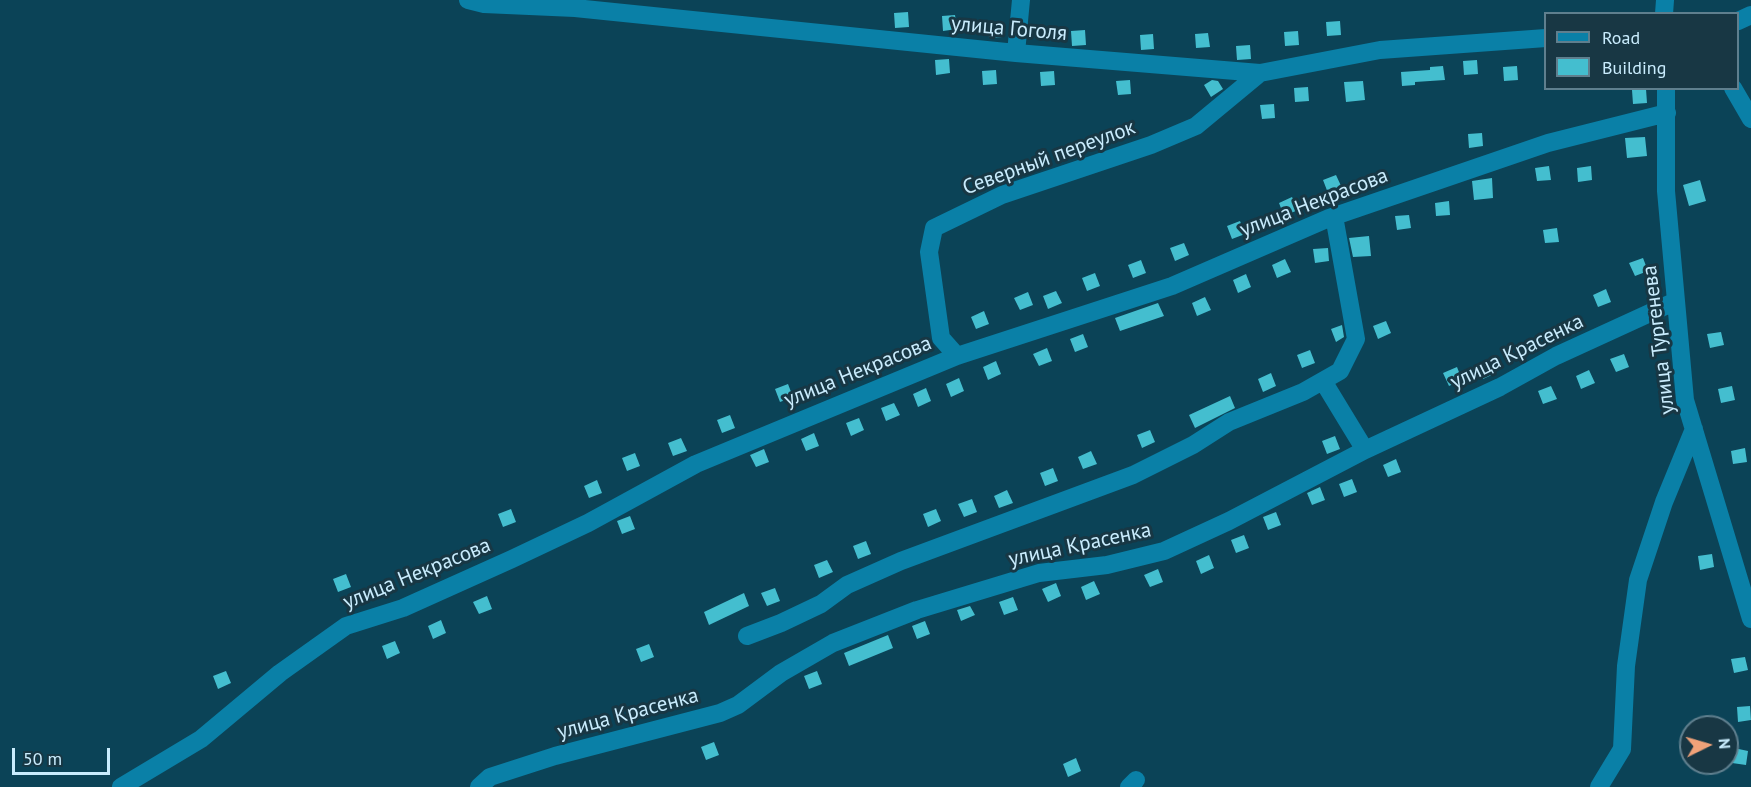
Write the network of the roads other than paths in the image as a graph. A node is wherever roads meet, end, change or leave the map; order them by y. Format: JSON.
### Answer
{"nodes":[{"id":1,"x":468,"y":0,"type":"edge"},
{"id":2,"x":1021,"y":0,"type":"edge"},
{"id":3,"x":575,"y":4,"type":"edge"},
{"id":4,"x":1544,"y":38,"type":"edge"},
{"id":5,"x":1016,"y":53,"type":"junction"},
{"id":6,"x":1260,"y":73,"type":"junction"},
{"id":7,"x":1666,"y":90,"type":"edge"},
{"id":8,"x":1734,"y":90,"type":"edge"},
{"id":9,"x":1667,"y":112,"type":"junction"},
{"id":10,"x":1751,"y":119,"type":"edge"},
{"id":11,"x":1334,"y":216,"type":"junction"},
{"id":12,"x":1676,"y":301,"type":"junction"},
{"id":13,"x":957,"y":356,"type":"junction"},
{"id":14,"x":1323,"y":381,"type":"junction"},
{"id":15,"x":1694,"y":429,"type":"junction"},
{"id":16,"x":1365,"y":450,"type":"junction"},
{"id":17,"x":1747,"y":589,"type":"edge"},
{"id":18,"x":1751,"y":619,"type":"edge"},
{"id":19,"x":747,"y":636,"type":"dead end"},
{"id":20,"x":121,"y":787,"type":"edge"},
{"id":21,"x":479,"y":787,"type":"edge"},
{"id":22,"x":1599,"y":787,"type":"edge"}],
"edges":[{"from":1,"to":3,"type":"street","name":"улица Гоголя"},
{"from":2,"to":5,"type":"street"},
{"from":3,"to":5,"type":"street","name":"улица Гоголя"},
{"from":4,"to":6,"type":"street","name":"улица Гоголя"},
{"from":5,"to":6,"type":"street","name":"улица Гоголя"},
{"from":6,"to":13,"type":"street","name":"Северный переулок"},
{"from":7,"to":9,"type":"street","name":"улица Тургенева"},
{"from":8,"to":10,"type":"street"},
{"from":9,"to":11,"type":"street","name":"улица Некрасова"},
{"from":9,"to":12,"type":"street","name":"улица Тургенева"},
{"from":11,"to":13,"type":"street","name":"улица Некрасова"},
{"from":11,"to":14,"type":"street","name":"улица Красенка"},
{"from":12,"to":15,"type":"street","name":"улица Тургенева"},
{"from":12,"to":16,"type":"street","name":"улица Красенка"},
{"from":13,"to":20,"type":"street","name":"улица Некрасова"},
{"from":14,"to":16,"type":"street"},
{"from":14,"to":19,"type":"street","name":"улица Красенка"},
{"from":15,"to":17,"type":"street","name":"улица Тургенева"},
{"from":15,"to":22,"type":"street"},
{"from":16,"to":21,"type":"street","name":"улица Красенка"},
{"from":17,"to":18,"type":"street","name":"улица Тургенева"}]}
